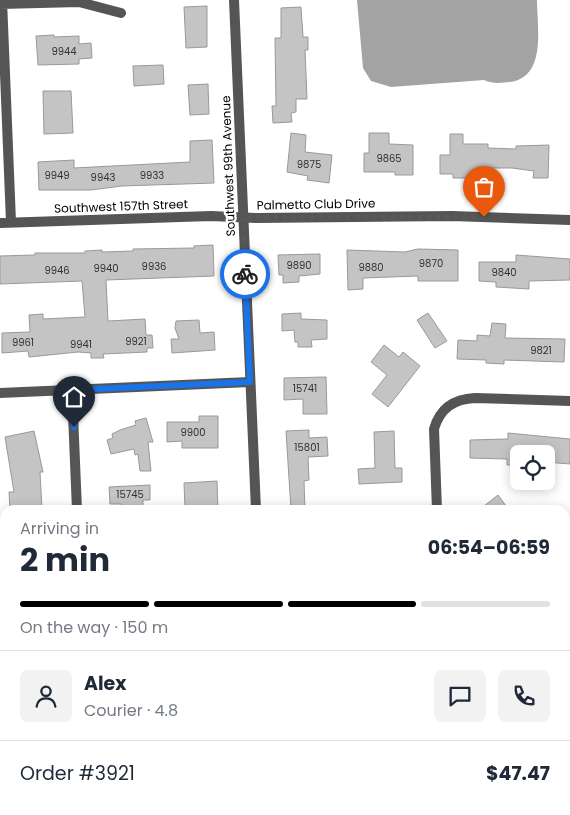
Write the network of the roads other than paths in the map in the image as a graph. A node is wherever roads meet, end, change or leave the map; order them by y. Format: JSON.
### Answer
{"nodes":[{"id":1,"x":234,"y":0,"type":"edge"},
{"id":2,"x":2,"y":3,"type":"edge"},
{"id":3,"x":121,"y":12,"type":"dead end"},
{"id":4,"x":243,"y":217,"type":"junction"},
{"id":5,"x":570,"y":220,"type":"edge"},
{"id":6,"x":12,"y":222,"type":"junction"},
{"id":7,"x":0,"y":223,"type":"edge"},
{"id":8,"x":250,"y":382,"type":"junction"},
{"id":9,"x":72,"y":390,"type":"junction"},
{"id":10,"x":0,"y":394,"type":"edge"},
{"id":11,"x":570,"y":401,"type":"edge"},
{"id":12,"x":77,"y":505,"type":"edge"},
{"id":13,"x":256,"y":505,"type":"edge"},
{"id":14,"x":437,"y":505,"type":"edge"}],
"edges":[{"from":1,"to":4,"type":"street","name":"Southwest 99th Avenue"},
{"from":2,"to":3,"type":"street"},
{"from":2,"to":6,"type":"street"},
{"from":4,"to":5,"type":"street","name":"Palmetto Club Drive"},
{"from":4,"to":6,"type":"street","name":"Southwest 157th Street"},
{"from":4,"to":8,"type":"street","name":"Southwest 99th Avenue"},
{"from":6,"to":7,"type":"street","name":"Southwest 157th Street"},
{"from":8,"to":9,"type":"street"},
{"from":8,"to":13,"type":"street","name":"Southwest 99th Avenue"},
{"from":9,"to":10,"type":"street"},
{"from":9,"to":12,"type":"street"},
{"from":11,"to":14,"type":"street"}]}
